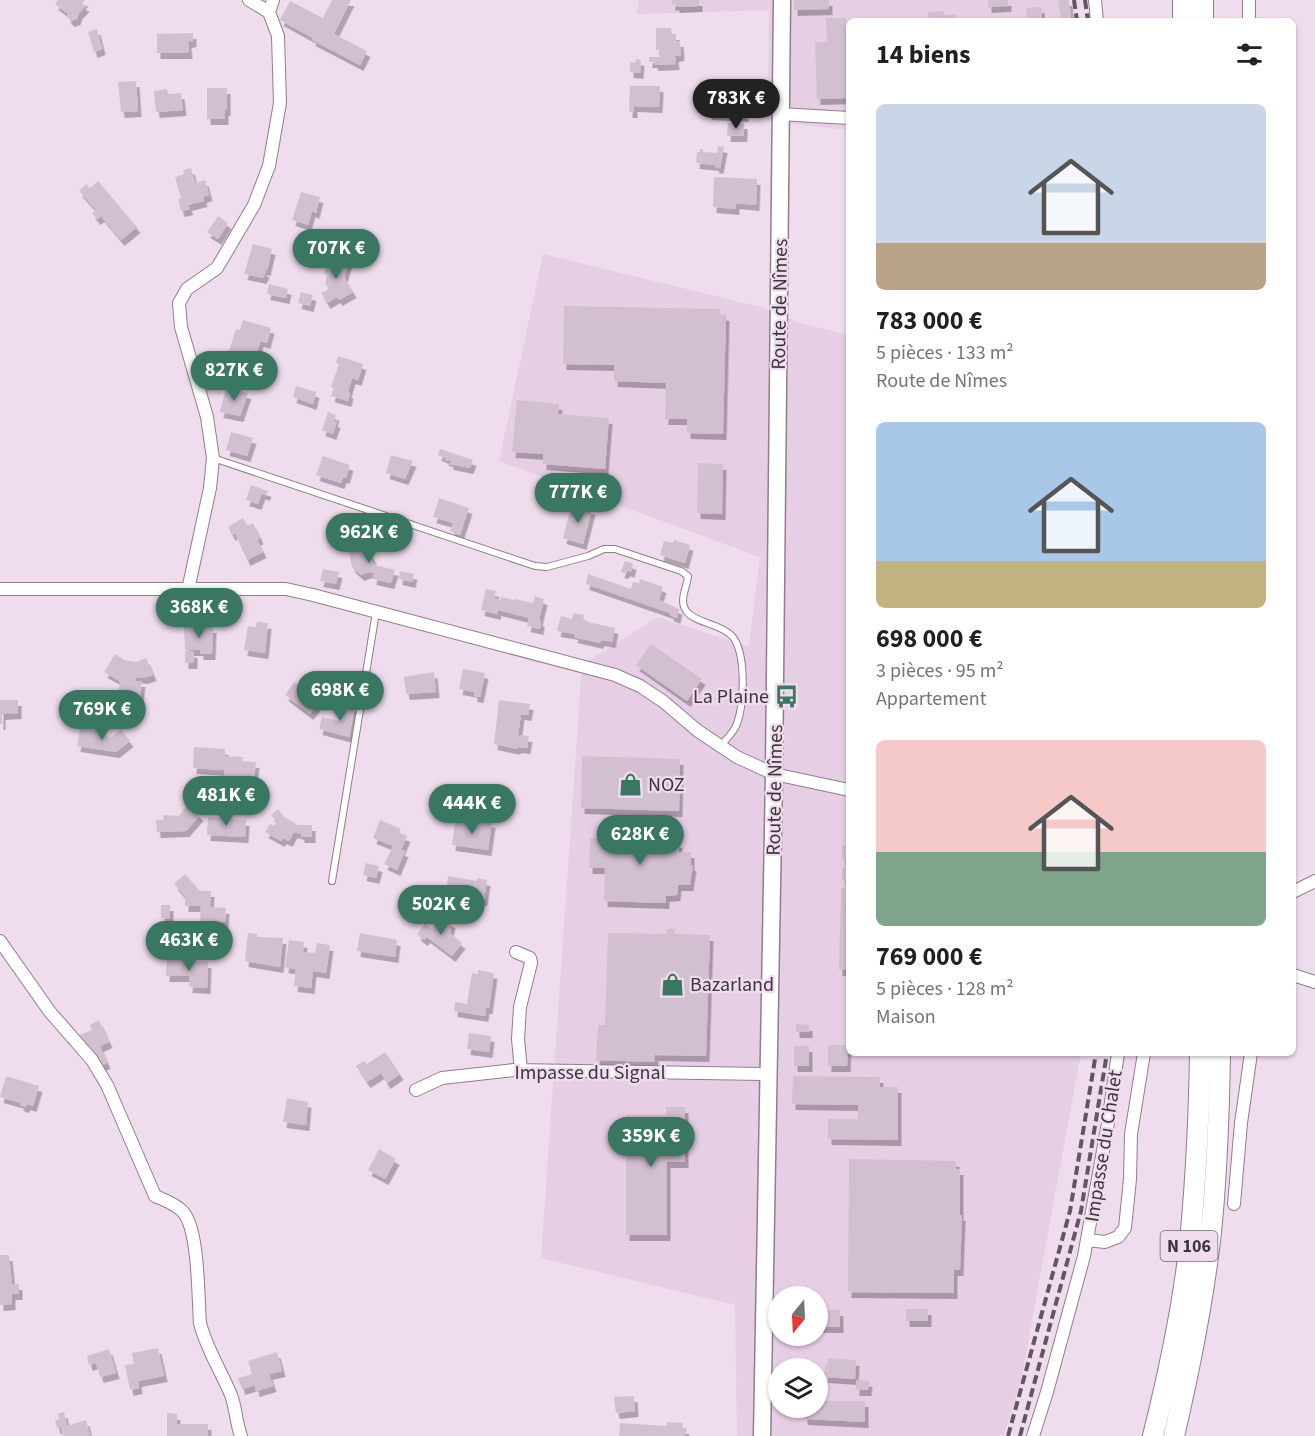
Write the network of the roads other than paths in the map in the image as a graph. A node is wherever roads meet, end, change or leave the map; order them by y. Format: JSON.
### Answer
{"nodes":[{"id":1,"x":249,"y":0,"type":"edge"},
{"id":2,"x":782,"y":0,"type":"edge"},
{"id":3,"x":1095,"y":0,"type":"edge"},
{"id":4,"x":1182,"y":0,"type":"edge"},
{"id":5,"x":1203,"y":0,"type":"edge"},
{"id":6,"x":1249,"y":0,"type":"edge"},
{"id":7,"x":271,"y":6,"type":"edge"},
{"id":8,"x":1097,"y":18,"type":"edge"},
{"id":9,"x":1183,"y":18,"type":"edge"},
{"id":10,"x":1203,"y":18,"type":"edge"},
{"id":11,"x":1249,"y":18,"type":"edge"},
{"id":12,"x":780,"y":114,"type":"junction"},
{"id":13,"x":846,"y":118,"type":"edge"},
{"id":14,"x":213,"y":458,"type":"junction"},
{"id":15,"x":0,"y":589,"type":"edge"},
{"id":16,"x":188,"y":590,"type":"junction"},
{"id":17,"x":376,"y":612,"type":"junction"},
{"id":18,"x":719,"y":746,"type":"junction"},
{"id":19,"x":774,"y":774,"type":"junction"},
{"id":20,"x":846,"y":789,"type":"edge"},
{"id":21,"x":332,"y":881,"type":"dead end"},
{"id":22,"x":1315,"y":881,"type":"edge"},
{"id":23,"x":1296,"y":890,"type":"edge"},
{"id":24,"x":0,"y":940,"type":"edge"},
{"id":25,"x":516,"y":952,"type":"dead end"},
{"id":26,"x":1296,"y":976,"type":"edge"},
{"id":27,"x":1315,"y":982,"type":"edge"},
{"id":28,"x":1118,"y":1056,"type":"edge"},
{"id":29,"x":1144,"y":1056,"type":"edge"},
{"id":30,"x":1200,"y":1056,"type":"edge"},
{"id":31,"x":1220,"y":1056,"type":"edge"},
{"id":32,"x":1251,"y":1056,"type":"edge"},
{"id":33,"x":521,"y":1070,"type":"junction"},
{"id":34,"x":767,"y":1074,"type":"junction"},
{"id":35,"x":416,"y":1090,"type":"dead end"},
{"id":36,"x":1234,"y":1204,"type":"dead end"},
{"id":37,"x":1087,"y":1240,"type":"junction"},
{"id":38,"x":241,"y":1436,"type":"edge"},
{"id":39,"x":762,"y":1436,"type":"edge"},
{"id":40,"x":1033,"y":1436,"type":"edge"},
{"id":41,"x":1153,"y":1436,"type":"edge"},
{"id":42,"x":1174,"y":1436,"type":"edge"}],
"edges":[{"from":1,"to":7,"type":"street"},
{"from":2,"to":12,"type":"main road","name":"Route de Nîmes"},
{"from":3,"to":8,"type":"street"},
{"from":4,"to":9,"type":"highway"},
{"from":5,"to":10,"type":"highway"},
{"from":6,"to":11,"type":"street"},
{"from":7,"to":14,"type":"street"},
{"from":12,"to":13,"type":"street"},
{"from":12,"to":19,"type":"main road","name":"Route de Nîmes"},
{"from":14,"to":16,"type":"street"},
{"from":14,"to":18,"type":"lane"},
{"from":15,"to":16,"type":"street"},
{"from":16,"to":17,"type":"street"},
{"from":17,"to":18,"type":"street"},
{"from":17,"to":21,"type":"lane"},
{"from":18,"to":19,"type":"street"},
{"from":19,"to":20,"type":"street"},
{"from":19,"to":34,"type":"main road","name":"Route de Nîmes"},
{"from":22,"to":23,"type":"street"},
{"from":24,"to":38,"type":"street"},
{"from":25,"to":33,"type":"street"},
{"from":26,"to":27,"type":"street"},
{"from":28,"to":37,"type":"street","name":"Impasse du Chalet"},
{"from":29,"to":37,"type":"street"},
{"from":30,"to":41,"type":"highway","number":"N 106"},
{"from":31,"to":42,"type":"highway","number":"N 106"},
{"from":32,"to":36,"type":"street"},
{"from":33,"to":34,"type":"street","name":"Impasse du Signal"},
{"from":33,"to":35,"type":"street","name":"Impasse du Signal"},
{"from":34,"to":39,"type":"main road","name":"Route de Nîmes"},
{"from":37,"to":40,"type":"street","name":"Impasse du Chalet"}]}
